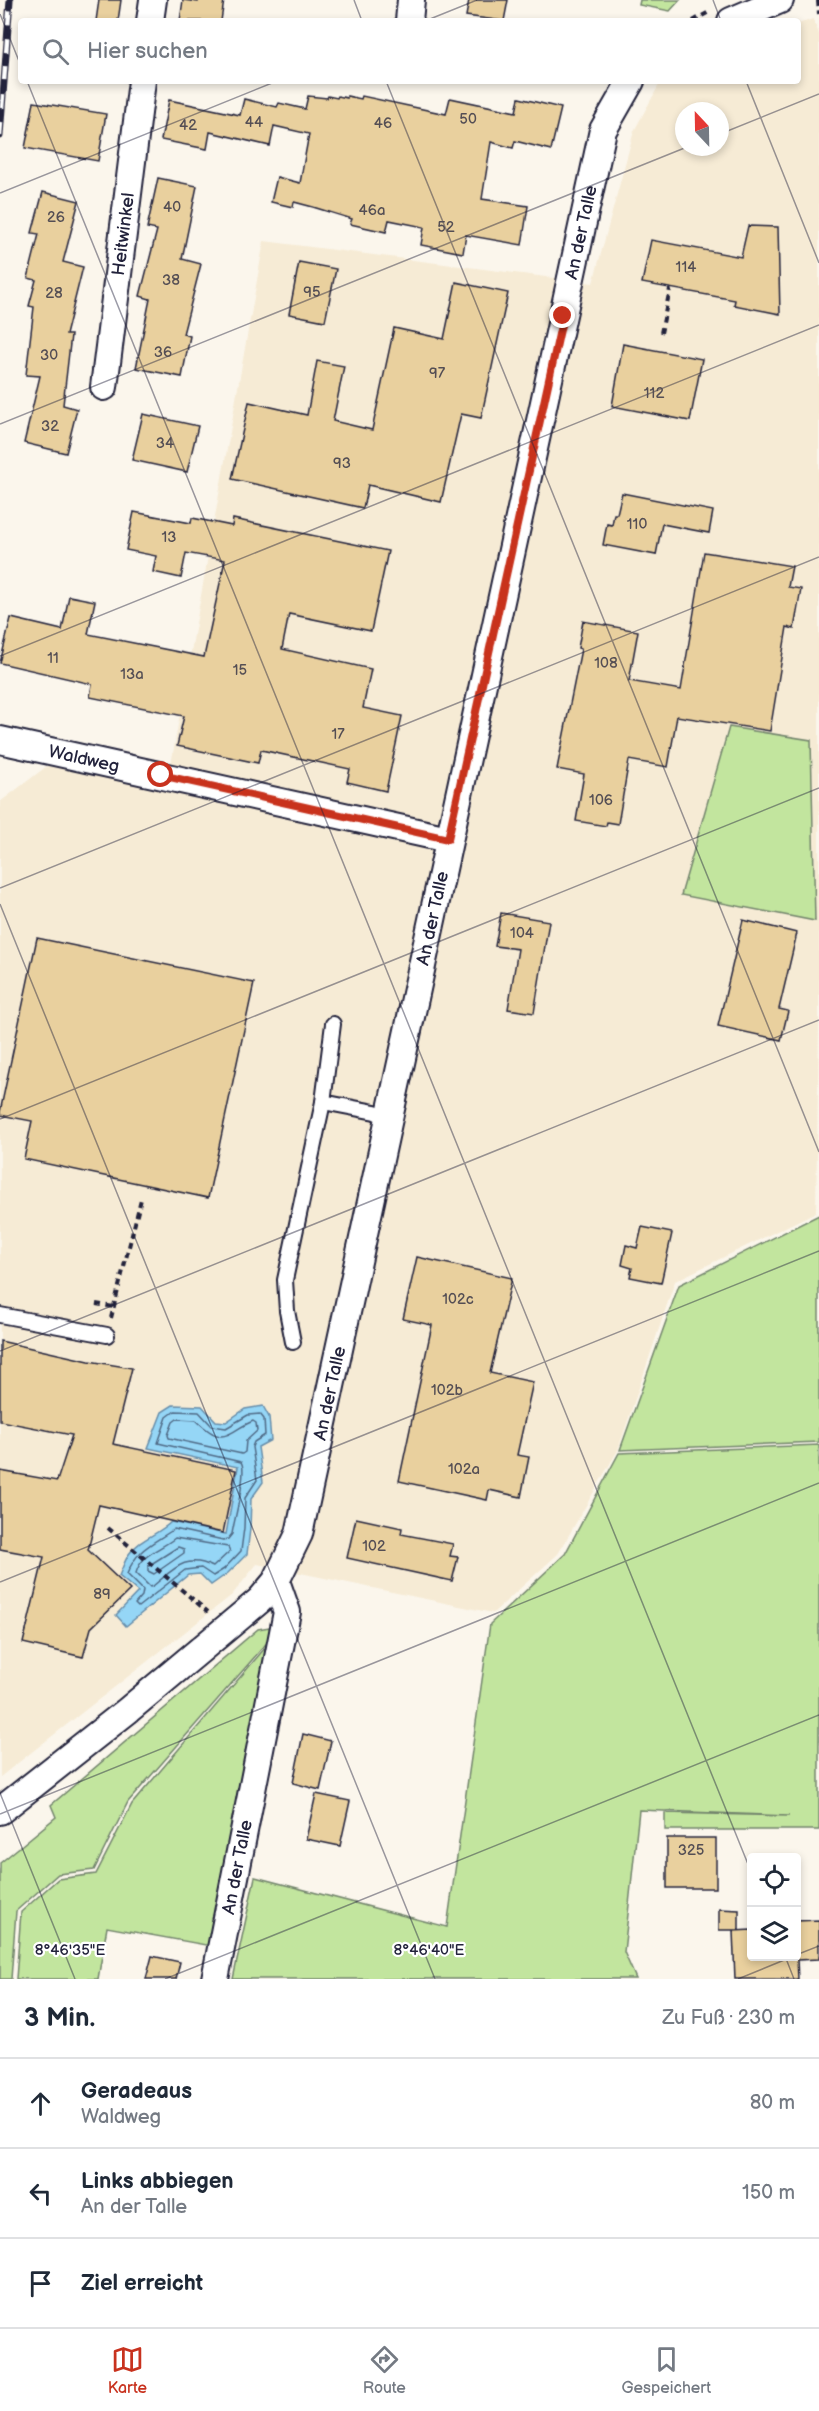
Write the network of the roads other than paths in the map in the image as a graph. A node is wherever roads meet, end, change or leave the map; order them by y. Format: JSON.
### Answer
{"nodes":[{"id":1,"x":153,"y":0,"type":"edge"},
{"id":2,"x":411,"y":0,"type":"edge"},
{"id":3,"x":780,"y":0,"type":"edge"},
{"id":4,"x":150,"y":18,"type":"edge"},
{"id":5,"x":409,"y":18,"type":"edge"},
{"id":6,"x":738,"y":18,"type":"edge"},
{"id":7,"x":142,"y":84,"type":"edge"},
{"id":8,"x":628,"y":84,"type":"edge"},
{"id":9,"x":104,"y":387,"type":"dead end"},
{"id":10,"x":0,"y":740,"type":"edge"},
{"id":11,"x":448,"y":839,"type":"junction"},
{"id":12,"x":333,"y":1024,"type":"dead end"},
{"id":13,"x":324,"y":1102,"type":"junction"},
{"id":14,"x":390,"y":1119,"type":"junction"},
{"id":15,"x":0,"y":1315,"type":"edge"},
{"id":16,"x":107,"y":1335,"type":"road end"},
{"id":17,"x":293,"y":1342,"type":"dead end"},
{"id":18,"x":276,"y":1581,"type":"junction"},
{"id":19,"x":0,"y":1811,"type":"edge"},
{"id":20,"x":215,"y":1979,"type":"edge"}],
"edges":[{"from":1,"to":4,"type":"street"},
{"from":2,"to":5,"type":"street"},
{"from":3,"to":6,"type":"street"},
{"from":7,"to":9,"type":"street","name":"Heitwinkel"},
{"from":8,"to":11,"type":"street","name":"An der Talle"},
{"from":10,"to":11,"type":"street","name":"Waldweg"},
{"from":11,"to":14,"type":"street","name":"An der Talle"},
{"from":12,"to":13,"type":"lane"},
{"from":13,"to":14,"type":"lane"},
{"from":13,"to":17,"type":"lane"},
{"from":14,"to":18,"type":"street","name":"An der Talle"},
{"from":15,"to":16,"type":"lane"},
{"from":18,"to":19,"type":"street","name":"An der Talle"},
{"from":18,"to":20,"type":"street","name":"An der Talle"}]}
